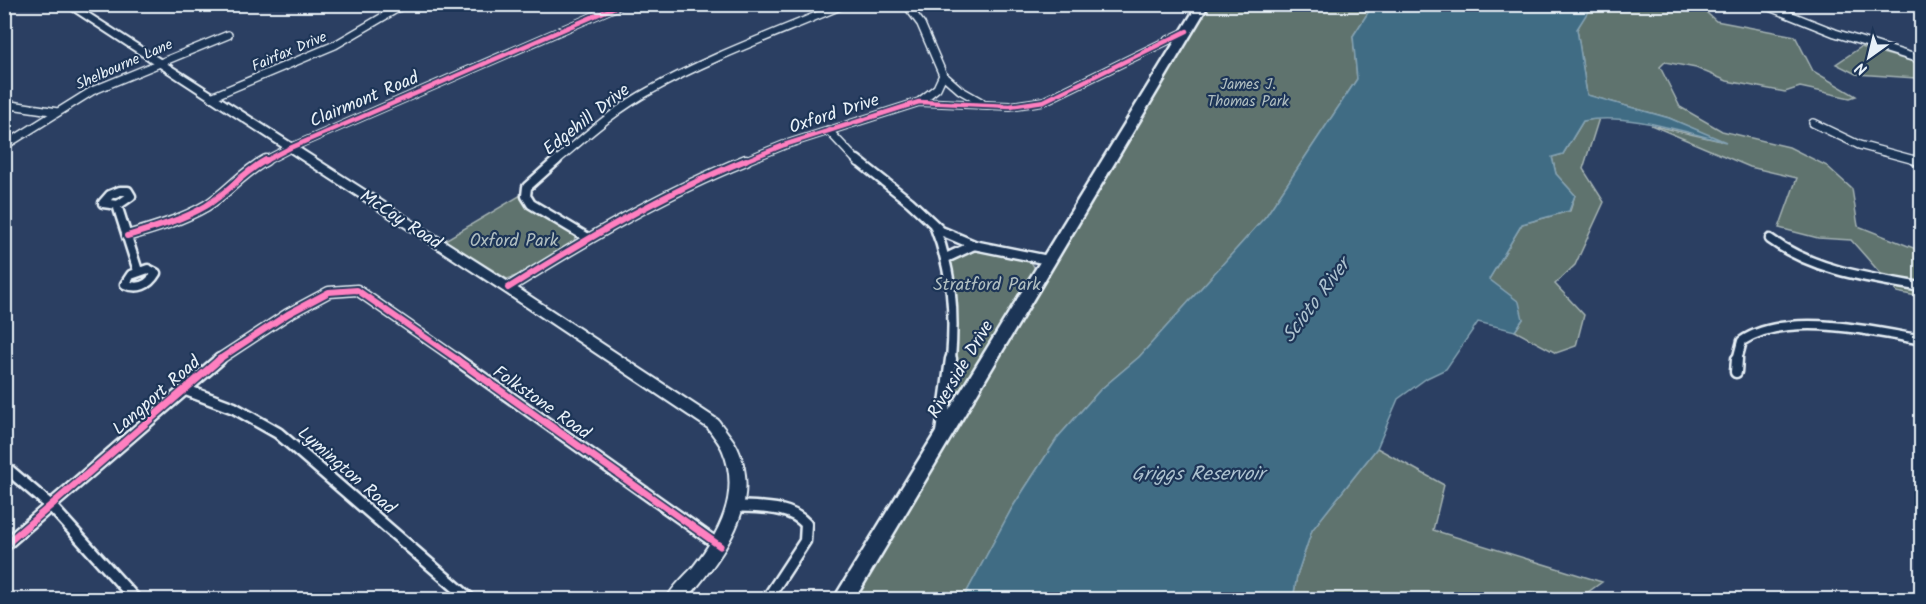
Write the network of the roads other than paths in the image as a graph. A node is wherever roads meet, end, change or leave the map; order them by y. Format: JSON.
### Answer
{"nodes":[{"id":1,"x":67,"y":4,"type":"edge"},
{"id":2,"x":405,"y":4,"type":"edge"},
{"id":3,"x":622,"y":4,"type":"edge"},
{"id":4,"x":845,"y":4,"type":"edge"},
{"id":5,"x":906,"y":4,"type":"edge"},
{"id":6,"x":1762,"y":4,"type":"edge"},
{"id":7,"x":1201,"y":5,"type":"edge"},
{"id":8,"x":1187,"y":31,"type":"junction"},
{"id":9,"x":228,"y":35,"type":"dead end"},
{"id":10,"x":1922,"y":60,"type":"edge"},
{"id":11,"x":158,"y":63,"type":"junction"},
{"id":12,"x":943,"y":75,"type":"junction"},
{"id":13,"x":211,"y":97,"type":"junction"},
{"id":14,"x":919,"y":102,"type":"junction"},
{"id":15,"x":4,"y":104,"type":"edge"},
{"id":16,"x":986,"y":104,"type":"junction"},
{"id":17,"x":58,"y":112,"type":"junction"},
{"id":18,"x":1814,"y":123,"type":"dead end"},
{"id":19,"x":828,"y":130,"type":"junction"},
{"id":20,"x":4,"y":146,"type":"edge"},
{"id":21,"x":290,"y":148,"type":"junction"},
{"id":22,"x":1922,"y":162,"type":"edge"},
{"id":23,"x":117,"y":205,"type":"dead end"},
{"id":24,"x":934,"y":225,"type":"junction"},
{"id":25,"x":127,"y":236,"type":"junction"},
{"id":26,"x":588,"y":238,"type":"junction"},
{"id":27,"x":1770,"y":239,"type":"dead end"},
{"id":28,"x":974,"y":245,"type":"junction"},
{"id":29,"x":946,"y":258,"type":"junction"},
{"id":30,"x":1048,"y":260,"type":"junction"},
{"id":31,"x":138,"y":271,"type":"dead end"},
{"id":32,"x":1922,"y":287,"type":"edge"},
{"id":33,"x":508,"y":288,"type":"junction"},
{"id":34,"x":343,"y":290,"type":"joint"},
{"id":35,"x":1922,"y":340,"type":"edge"},
{"id":36,"x":1736,"y":372,"type":"dead end"},
{"id":37,"x":186,"y":390,"type":"junction"},
{"id":38,"x":940,"y":440,"type":"junction"},
{"id":39,"x":4,"y":466,"type":"edge"},
{"id":40,"x":51,"y":506,"type":"junction"},
{"id":41,"x":736,"y":506,"type":"junction"},
{"id":42,"x":4,"y":546,"type":"edge"},
{"id":43,"x":720,"y":546,"type":"junction"},
{"id":44,"x":767,"y":599,"type":"edge"},
{"id":45,"x":136,"y":600,"type":"edge"},
{"id":46,"x":471,"y":600,"type":"edge"},
{"id":47,"x":675,"y":600,"type":"edge"},
{"id":48,"x":843,"y":600,"type":"edge"}],
"edges":[{"from":1,"to":11,"type":"main road","name":"McCoy Road"},
{"from":2,"to":13,"type":"street","name":"Fairfax Drive"},
{"from":3,"to":21,"type":"street","name":"Clairmont Road"},
{"from":4,"to":26,"type":"street","name":"Edgehill Drive"},
{"from":5,"to":12,"type":"street"},
{"from":6,"to":10,"type":"street"},
{"from":7,"to":8,"type":"main road","name":"Riverside Drive"},
{"from":8,"to":16,"type":"street","name":"Oxford Drive"},
{"from":8,"to":30,"type":"main road","name":"Riverside Drive"},
{"from":9,"to":11,"type":"street","name":"Shelbourne Lane"},
{"from":11,"to":13,"type":"main road","name":"McCoy Road"},
{"from":11,"to":17,"type":"street","name":"Shelbourne Lane"},
{"from":12,"to":14,"type":"street"},
{"from":12,"to":16,"type":"street"},
{"from":13,"to":21,"type":"main road","name":"McCoy Road"},
{"from":14,"to":16,"type":"street","name":"Oxford Drive"},
{"from":14,"to":19,"type":"street","name":"Oxford Drive"},
{"from":15,"to":17,"type":"street"},
{"from":17,"to":20,"type":"street","name":"Shelbourne Lane"},
{"from":18,"to":22,"type":"street"},
{"from":19,"to":24,"type":"street"},
{"from":19,"to":26,"type":"street","name":"Oxford Drive"},
{"from":21,"to":25,"type":"street","name":"Clairmont Road"},
{"from":21,"to":33,"type":"main road","name":"McCoy Road"},
{"from":23,"to":25,"type":"street"},
{"from":24,"to":28,"type":"street"},
{"from":24,"to":29,"type":"street"},
{"from":25,"to":31,"type":"street"},
{"from":26,"to":33,"type":"street","name":"Oxford Drive"},
{"from":27,"to":32,"type":"street"},
{"from":28,"to":29,"type":"street"},
{"from":28,"to":30,"type":"street"},
{"from":29,"to":38,"type":"street"},
{"from":30,"to":38,"type":"main road","name":"Riverside Drive"},
{"from":33,"to":41,"type":"main road","name":"McCoy Road"},
{"from":34,"to":37,"type":"street","name":"Langport Road"},
{"from":34,"to":43,"type":"street","name":"Folkstone Road"},
{"from":35,"to":36,"type":"street"},
{"from":37,"to":40,"type":"street","name":"Langport Road"},
{"from":37,"to":46,"type":"street","name":"Lymington Road"},
{"from":38,"to":48,"type":"main road","name":"Riverside Drive"},
{"from":39,"to":40,"type":"street"},
{"from":40,"to":42,"type":"street","name":"Langport Road"},
{"from":40,"to":45,"type":"street"},
{"from":41,"to":43,"type":"main road","name":"McCoy Road"},
{"from":41,"to":44,"type":"street"},
{"from":43,"to":47,"type":"main road","name":"McCoy Road"}]}
